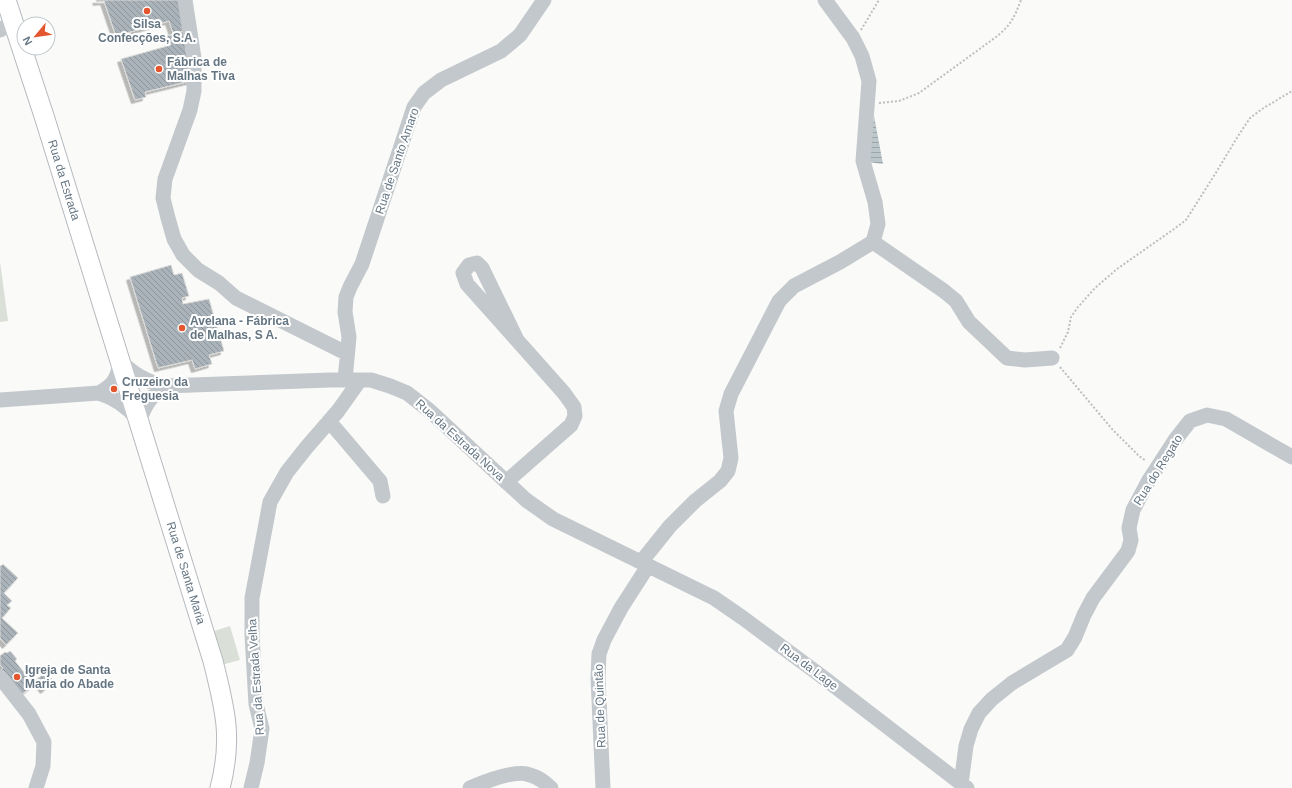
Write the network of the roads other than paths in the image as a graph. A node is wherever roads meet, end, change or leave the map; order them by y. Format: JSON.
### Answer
{"nodes":[{"id":1,"x":6,"y":0,"type":"edge"},
{"id":2,"x":185,"y":0,"type":"edge"},
{"id":3,"x":544,"y":0,"type":"edge"},
{"id":4,"x":825,"y":0,"type":"edge"},
{"id":5,"x":7,"y":26,"type":"edge"},
{"id":6,"x":873,"y":242,"type":"junction"},
{"id":7,"x":517,"y":340,"type":"junction"},
{"id":8,"x":346,"y":353,"type":"junction"},
{"id":9,"x":1052,"y":358,"type":"road end"},
{"id":10,"x":120,"y":361,"type":"junction"},
{"id":11,"x":345,"y":380,"type":"junction"},
{"id":12,"x":360,"y":380,"type":"junction"},
{"id":13,"x":164,"y":386,"type":"junction"},
{"id":14,"x":99,"y":393,"type":"junction"},
{"id":15,"x":0,"y":400,"type":"edge"},
{"id":16,"x":139,"y":422,"type":"junction"},
{"id":17,"x":329,"y":422,"type":"junction"},
{"id":18,"x":1292,"y":457,"type":"edge"},
{"id":19,"x":506,"y":482,"type":"junction"},
{"id":20,"x":383,"y":496,"type":"dead end"},
{"id":21,"x":644,"y":564,"type":"junction"},
{"id":22,"x":0,"y":677,"type":"edge"},
{"id":23,"x":40,"y":786,"type":"edge"},
{"id":24,"x":964,"y":786,"type":"edge"},
{"id":25,"x":220,"y":788,"type":"edge"},
{"id":26,"x":251,"y":788,"type":"edge"},
{"id":27,"x":470,"y":788,"type":"edge"},
{"id":28,"x":551,"y":788,"type":"edge"},
{"id":29,"x":603,"y":788,"type":"edge"}],
"edges":[{"from":1,"to":5,"type":"main road","name":"Rua da Estrada"},
{"from":2,"to":8,"type":"street"},
{"from":3,"to":8,"type":"street","name":"Rua de Santo Amaro"},
{"from":4,"to":6,"type":"street"},
{"from":5,"to":10,"type":"main road","name":"Rua da Estrada"},
{"from":6,"to":9,"type":"street"},
{"from":6,"to":21,"type":"street","name":"Rua de Quintão"},
{"from":7,"to":7,"type":"street"},
{"from":7,"to":19,"type":"street"},
{"from":8,"to":11,"type":"street","name":"Rua de Santo Amaro"},
{"from":10,"to":13,"type":"street","name":"Rua da Estrada Nova"},
{"from":10,"to":14,"type":"street"},
{"from":10,"to":16,"type":"main road","name":"Rua de Santa Maria"},
{"from":11,"to":12,"type":"street","name":"Rua da Estrada Nova"},
{"from":11,"to":13,"type":"street","name":"Rua da Estrada Nova"},
{"from":12,"to":17,"type":"street","name":"Rua da Estrada Velha"},
{"from":12,"to":19,"type":"street","name":"Rua da Estrada Nova"},
{"from":13,"to":16,"type":"street"},
{"from":14,"to":15,"type":"street"},
{"from":14,"to":16,"type":"street"},
{"from":16,"to":25,"type":"main road","name":"Rua de Santa Maria"},
{"from":17,"to":20,"type":"street"},
{"from":17,"to":26,"type":"street","name":"Rua da Estrada Velha"},
{"from":18,"to":24,"type":"street","name":"Rua do Regato"},
{"from":19,"to":21,"type":"street","name":"Rua da Estrada Nova"},
{"from":21,"to":24,"type":"street","name":"Rua da Lage"},
{"from":21,"to":29,"type":"street","name":"Rua de Quintão"},
{"from":22,"to":23,"type":"street"},
{"from":27,"to":28,"type":"street"}]}
